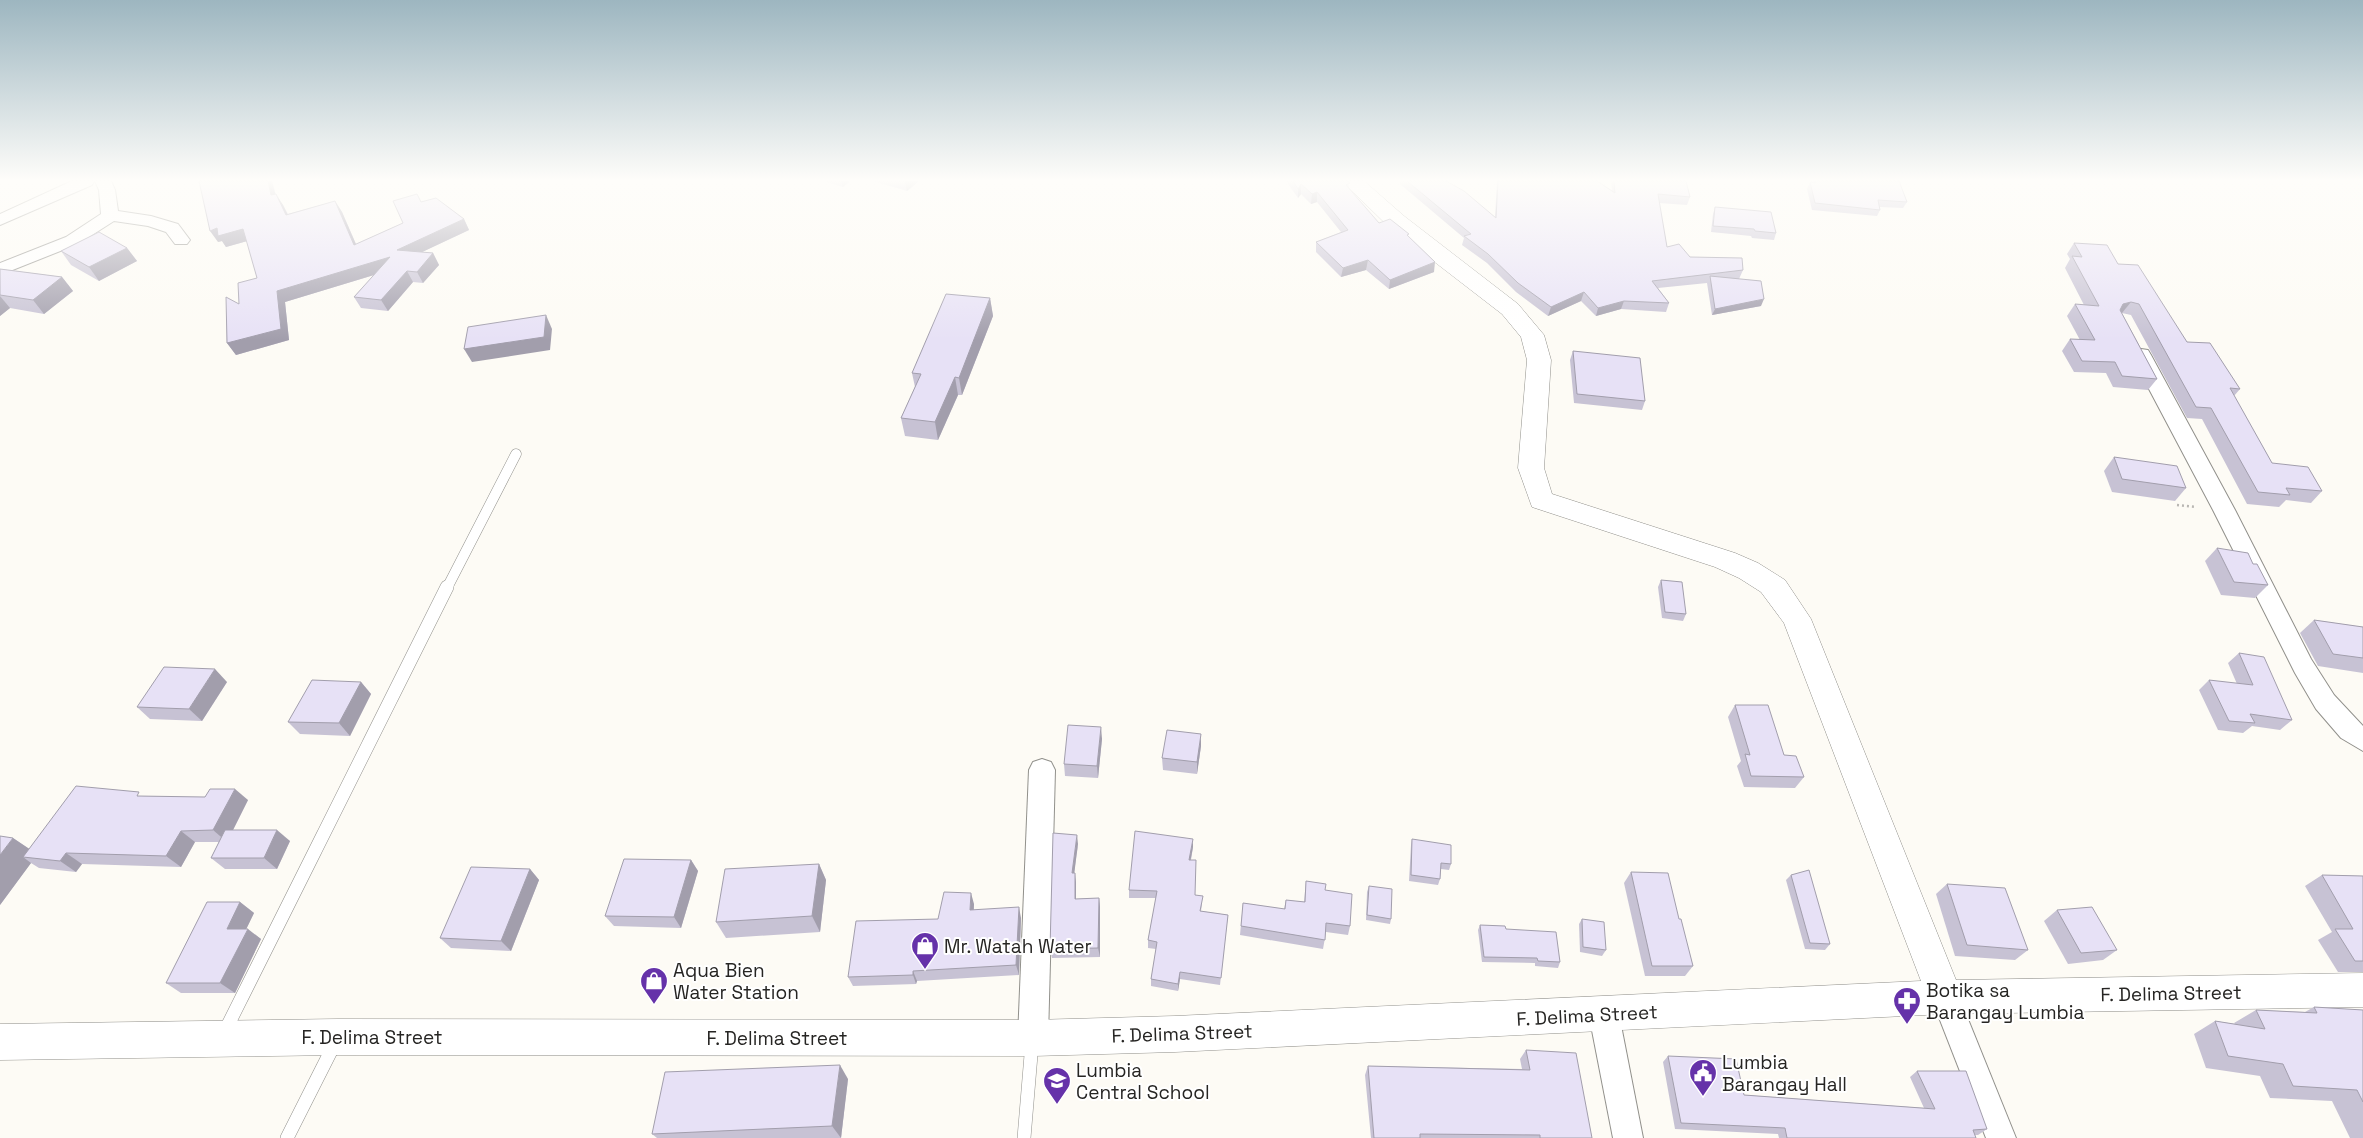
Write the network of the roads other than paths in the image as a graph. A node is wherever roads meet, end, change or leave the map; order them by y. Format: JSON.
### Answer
{"nodes":[{"id":1,"x":83,"y":234,"type":"edge"},
{"id":2,"x":177,"y":234,"type":"edge"},
{"id":3,"x":1413,"y":234,"type":"edge"},
{"id":4,"x":181,"y":240,"type":"dead end"},
{"id":5,"x":0,"y":269,"type":"edge"},
{"id":6,"x":2132,"y":338,"type":"edge"},
{"id":7,"x":516,"y":454,"type":"dead end"},
{"id":8,"x":2363,"y":740,"type":"edge"},
{"id":9,"x":1042,"y":770,"type":"dead end"},
{"id":10,"x":2363,"y":990,"type":"edge"},
{"id":11,"x":1945,"y":998,"type":"junction"},
{"id":12,"x":1604,"y":1015,"type":"junction"},
{"id":13,"x":338,"y":1036,"type":"junction"},
{"id":14,"x":1033,"y":1038,"type":"junction"},
{"id":15,"x":221,"y":1039,"type":"junction"},
{"id":16,"x":0,"y":1042,"type":"edge"},
{"id":17,"x":287,"y":1138,"type":"edge"},
{"id":18,"x":1024,"y":1138,"type":"edge"},
{"id":19,"x":1628,"y":1138,"type":"edge"},
{"id":20,"x":2001,"y":1138,"type":"edge"}],
"edges":[{"from":1,"to":5,"type":"street"},
{"from":2,"to":4,"type":"street"},
{"from":3,"to":11,"type":"street"},
{"from":6,"to":8,"type":"street"},
{"from":7,"to":15,"type":"lane"},
{"from":9,"to":14,"type":"street"},
{"from":10,"to":11,"type":"street","name":"F. Delima Street"},
{"from":11,"to":12,"type":"street","name":"F. Delima Street"},
{"from":11,"to":20,"type":"street"},
{"from":12,"to":14,"type":"street","name":"F. Delima Street"},
{"from":12,"to":19,"type":"street"},
{"from":13,"to":14,"type":"street","name":"F. Delima Street"},
{"from":13,"to":15,"type":"street","name":"F. Delima Street"},
{"from":13,"to":17,"type":"lane"},
{"from":14,"to":18,"type":"lane"},
{"from":15,"to":16,"type":"street","name":"F. Delima Street"}]}
